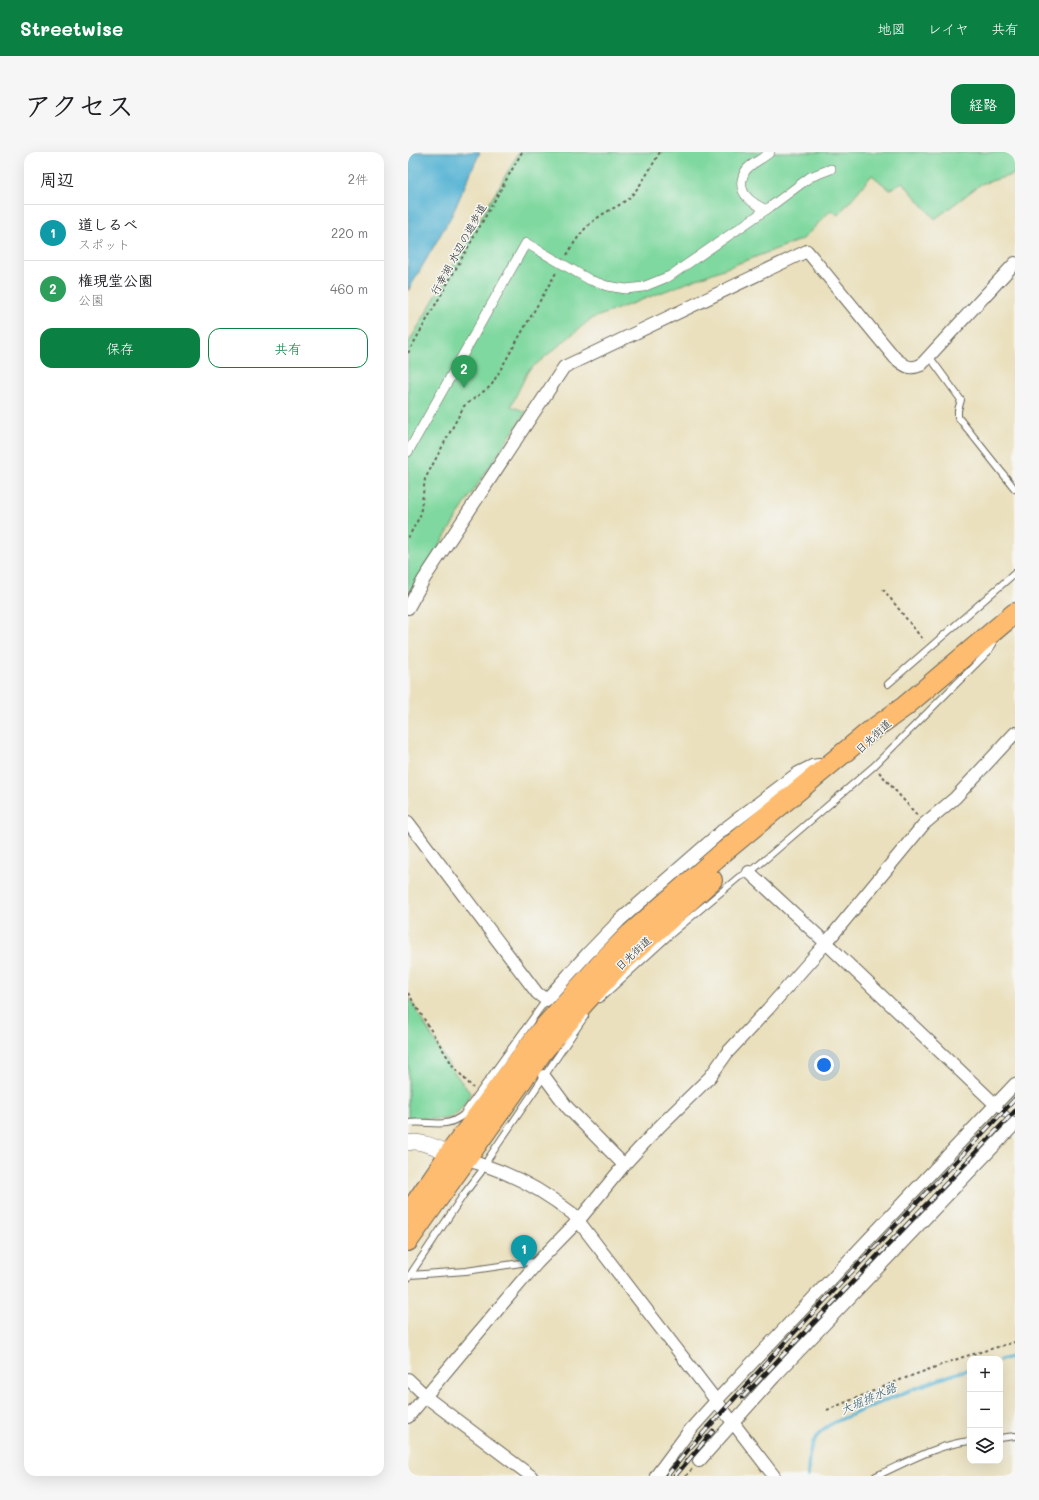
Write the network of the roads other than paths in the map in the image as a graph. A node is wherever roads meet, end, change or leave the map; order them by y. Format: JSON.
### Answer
{"nodes":[{"id":1,"x":770,"y":152,"type":"edge"},
{"id":2,"x":831,"y":169,"type":"dead end"},
{"id":3,"x":766,"y":210,"type":"junction"},
{"id":4,"x":1015,"y":263,"type":"edge"},
{"id":5,"x":929,"y":356,"type":"junction"},
{"id":6,"x":408,"y":452,"type":"edge"},
{"id":7,"x":1015,"y":489,"type":"edge"},
{"id":8,"x":1015,"y":573,"type":"edge"},
{"id":9,"x":408,"y":608,"type":"edge"},
{"id":10,"x":1015,"y":613,"type":"edge"},
{"id":11,"x":987,"y":637,"type":"junction"},
{"id":12,"x":888,"y":684,"type":"dead end"},
{"id":13,"x":1015,"y":733,"type":"edge"},
{"id":14,"x":830,"y":771,"type":"junction"},
{"id":15,"x":408,"y":822,"type":"edge"},
{"id":16,"x":749,"y":872,"type":"junction"},
{"id":17,"x":826,"y":943,"type":"junction"},
{"id":18,"x":546,"y":1000,"type":"junction"},
{"id":19,"x":589,"y":1004,"type":"junction"},
{"id":20,"x":544,"y":1076,"type":"junction"},
{"id":21,"x":1015,"y":1084,"type":"edge"},
{"id":22,"x":996,"y":1105,"type":"junction"},
{"id":23,"x":408,"y":1123,"type":"edge"},
{"id":24,"x":1015,"y":1124,"type":"edge"},
{"id":25,"x":408,"y":1144,"type":"edge"},
{"id":26,"x":457,"y":1157,"type":"junction"},
{"id":27,"x":488,"y":1159,"type":"dead end"},
{"id":28,"x":624,"y":1165,"type":"junction"},
{"id":29,"x":481,"y":1172,"type":"dead end"},
{"id":30,"x":408,"y":1214,"type":"edge"},
{"id":31,"x":579,"y":1220,"type":"junction"},
{"id":32,"x":408,"y":1241,"type":"edge"},
{"id":33,"x":537,"y":1263,"type":"junction"},
{"id":34,"x":409,"y":1276,"type":"edge"},
{"id":35,"x":408,"y":1379,"type":"edge"},
{"id":36,"x":426,"y":1397,"type":"junction"},
{"id":37,"x":717,"y":1400,"type":"junction"},
{"id":38,"x":408,"y":1417,"type":"edge"},
{"id":39,"x":733,"y":1423,"type":"junction"},
{"id":40,"x":1015,"y":1436,"type":"edge"},
{"id":41,"x":1003,"y":1438,"type":"edge"},
{"id":42,"x":967,"y":1441,"type":"edge"},
{"id":43,"x":699,"y":1461,"type":"dead end"},
{"id":44,"x":531,"y":1476,"type":"edge"},
{"id":45,"x":656,"y":1476,"type":"edge"},
{"id":46,"x":774,"y":1476,"type":"edge"},
{"id":47,"x":876,"y":1476,"type":"edge"}],
"edges":[{"from":1,"to":3,"type":"street"},
{"from":2,"to":3,"type":"street"},
{"from":3,"to":6,"type":"street"},
{"from":4,"to":5,"type":"street"},
{"from":5,"to":7,"type":"lane"},
{"from":5,"to":9,"type":"street"},
{"from":8,"to":12,"type":"lane"},
{"from":10,"to":11,"type":"highway","name":"日光街道"},
{"from":11,"to":14,"type":"highway","name":"日光街道"},
{"from":11,"to":16,"type":"lane"},
{"from":13,"to":17,"type":"street"},
{"from":14,"to":18,"type":"street"},
{"from":14,"to":19,"type":"highway","name":"日光街道"},
{"from":14,"to":26,"type":"highway","name":"日光街道"},
{"from":15,"to":18,"type":"street"},
{"from":16,"to":17,"type":"street"},
{"from":16,"to":19,"type":"lane"},
{"from":17,"to":22,"type":"street"},
{"from":17,"to":28,"type":"street"},
{"from":18,"to":23,"type":"lane"},
{"from":19,"to":20,"type":"lane"},
{"from":19,"to":26,"type":"highway","name":"日光街道"},
{"from":20,"to":27,"type":"lane"},
{"from":20,"to":28,"type":"street"},
{"from":21,"to":22,"type":"street"},
{"from":22,"to":24,"type":"lane"},
{"from":22,"to":37,"type":"street"},
{"from":24,"to":39,"type":"street"},
{"from":25,"to":26,"type":"street"},
{"from":26,"to":30,"type":"highway","name":"日光街道"},
{"from":26,"to":31,"type":"street"},
{"from":26,"to":32,"type":"highway","name":"日光街道"},
{"from":28,"to":31,"type":"street"},
{"from":29,"to":34,"type":"lane"},
{"from":31,"to":33,"type":"street"},
{"from":31,"to":37,"type":"street"},
{"from":33,"to":34,"type":"lane"},
{"from":33,"to":36,"type":"street"},
{"from":35,"to":36,"type":"street"},
{"from":36,"to":38,"type":"street"},
{"from":36,"to":44,"type":"street"},
{"from":37,"to":39,"type":"street"},
{"from":37,"to":45,"type":"street"},
{"from":39,"to":43,"type":"street"},
{"from":39,"to":46,"type":"street"},
{"from":40,"to":41,"type":"lane"},
{"from":42,"to":47,"type":"lane"}]}
